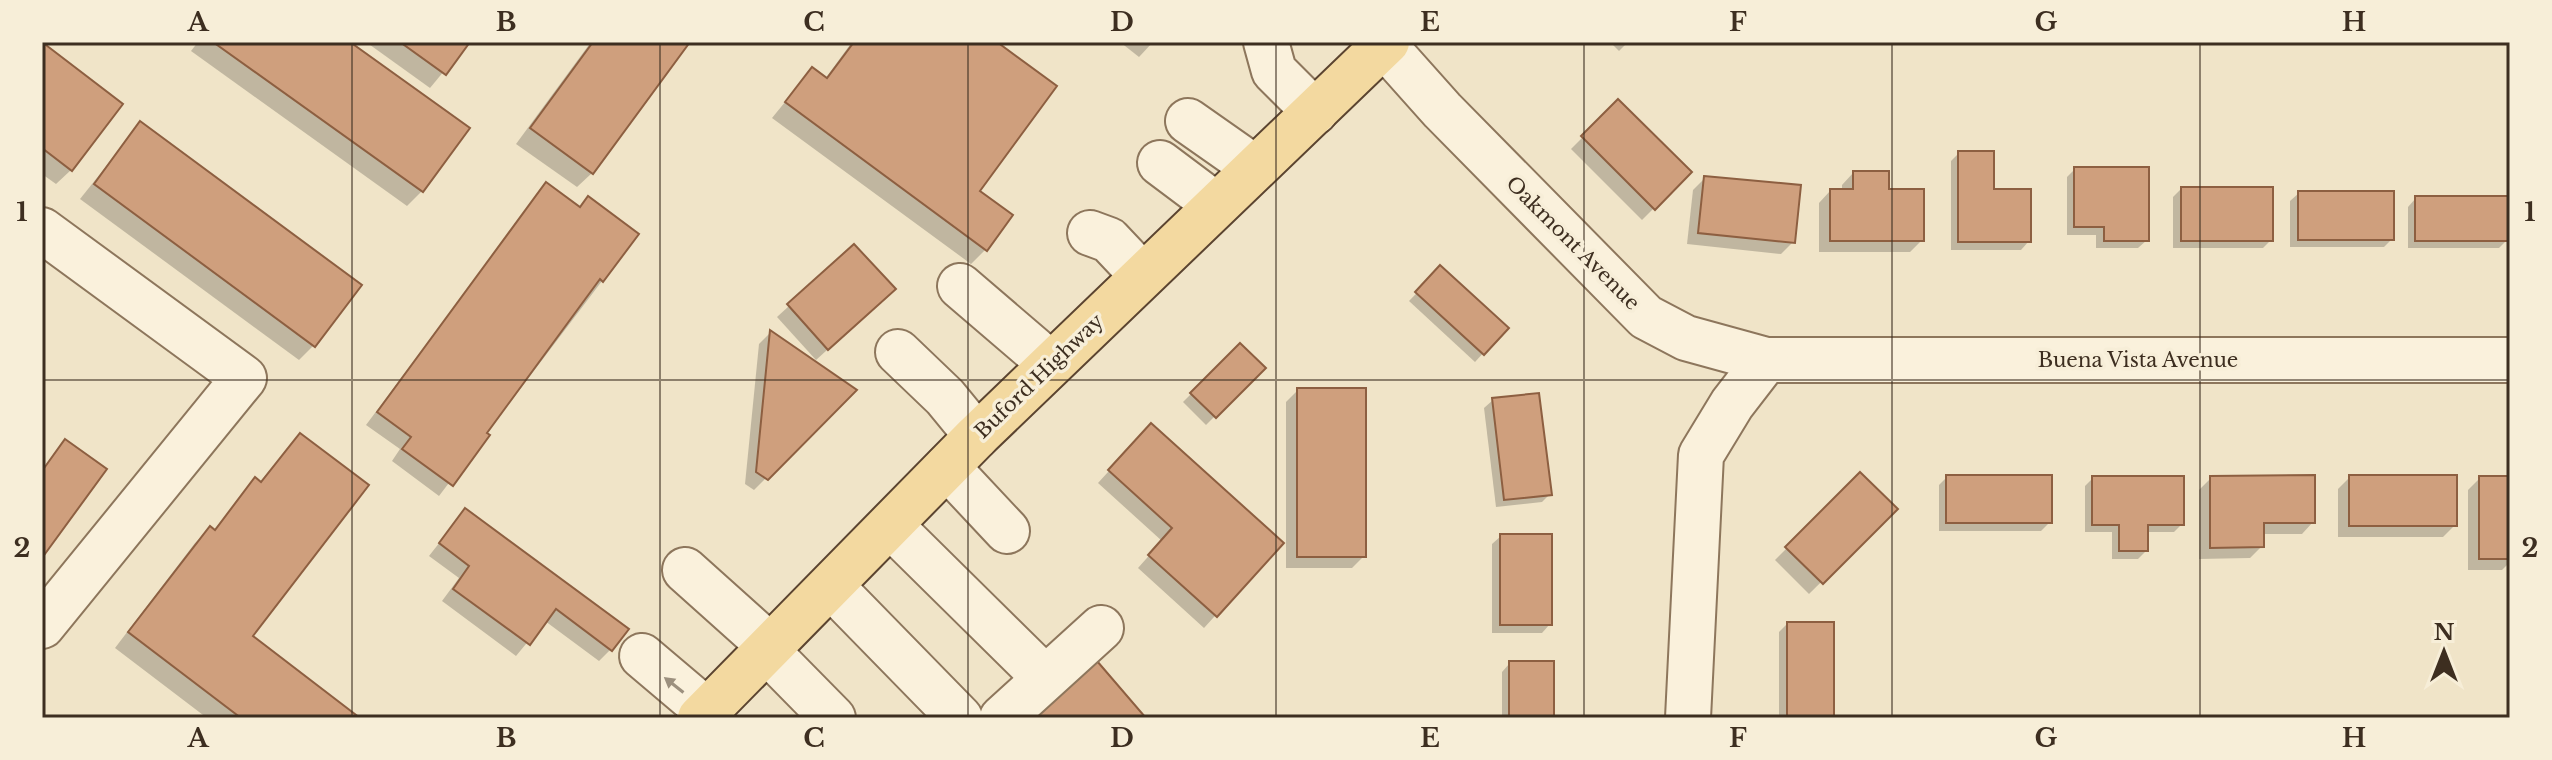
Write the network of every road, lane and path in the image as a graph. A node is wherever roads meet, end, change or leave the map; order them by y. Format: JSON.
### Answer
{"nodes":[{"id":1,"x":1266,"y":42,"type":"edge"},
{"id":2,"x":1372,"y":47,"type":"edge"},
{"id":3,"x":1315,"y":112,"type":"junction"},
{"id":4,"x":1188,"y":121,"type":"dead end"},
{"id":5,"x":1160,"y":163,"type":"dead end"},
{"id":6,"x":1255,"y":168,"type":"junction"},
{"id":7,"x":1216,"y":205,"type":"junction"},
{"id":8,"x":42,"y":230,"type":"edge"},
{"id":9,"x":1090,"y":233,"type":"dead end"},
{"id":10,"x":1142,"y":275,"type":"junction"},
{"id":11,"x":960,"y":286,"type":"dead end"},
{"id":12,"x":898,"y":352,"type":"dead end"},
{"id":13,"x":1766,"y":360,"type":"junction"},
{"id":14,"x":2510,"y":360,"type":"edge"},
{"id":15,"x":1051,"y":364,"type":"junction"},
{"id":16,"x":977,"y":436,"type":"junction"},
{"id":17,"x":947,"y":467,"type":"junction"},
{"id":18,"x":892,"y":527,"type":"junction"},
{"id":19,"x":1007,"y":531,"type":"dead end"},
{"id":20,"x":685,"y":570,"type":"dead end"},
{"id":21,"x":831,"y":586,"type":"junction"},
{"id":22,"x":42,"y":626,"type":"edge"},
{"id":23,"x":1101,"y":628,"type":"dead end"},
{"id":24,"x":769,"y":649,"type":"junction"},
{"id":25,"x":642,"y":656,"type":"dead end"},
{"id":26,"x":1045,"y":678,"type":"junction"},
{"id":27,"x":704,"y":714,"type":"edge"},
{"id":28,"x":833,"y":718,"type":"edge"},
{"id":29,"x":960,"y":718,"type":"edge"},
{"id":30,"x":1002,"y":718,"type":"edge"},
{"id":31,"x":1688,"y":718,"type":"edge"}],
"edges":[{"from":1,"to":3,"type":"street"},
{"from":2,"to":3,"type":"main road","name":"Buford Highway"},
{"from":2,"to":13,"type":"street","name":"Oakmont Avenue"},
{"from":3,"to":6,"type":"main road","name":"Buford Highway"},
{"from":4,"to":6,"type":"street"},
{"from":5,"to":7,"type":"street"},
{"from":6,"to":7,"type":"main road","name":"Buford Highway"},
{"from":7,"to":10,"type":"main road","name":"Buford Highway"},
{"from":8,"to":22,"type":"street"},
{"from":9,"to":10,"type":"street"},
{"from":10,"to":15,"type":"main road","name":"Buford Highway"},
{"from":11,"to":15,"type":"street"},
{"from":12,"to":16,"type":"street"},
{"from":13,"to":14,"type":"street","name":"Buena Vista Avenue"},
{"from":13,"to":31,"type":"street"},
{"from":15,"to":16,"type":"main road","name":"Buford Highway"},
{"from":16,"to":17,"type":"main road","name":"Buford Highway"},
{"from":17,"to":18,"type":"main road","name":"Buford Highway"},
{"from":17,"to":19,"type":"street"},
{"from":18,"to":21,"type":"main road","name":"Buford Highway"},
{"from":18,"to":26,"type":"street"},
{"from":20,"to":24,"type":"street"},
{"from":21,"to":24,"type":"main road","name":"Buford Highway"},
{"from":21,"to":29,"type":"street"},
{"from":23,"to":26,"type":"street"},
{"from":24,"to":27,"type":"main road","name":"Buford Highway"},
{"from":24,"to":28,"type":"street"},
{"from":27,"to":25,"type":"street","one_way":true},
{"from":26,"to":30,"type":"street"}]}
